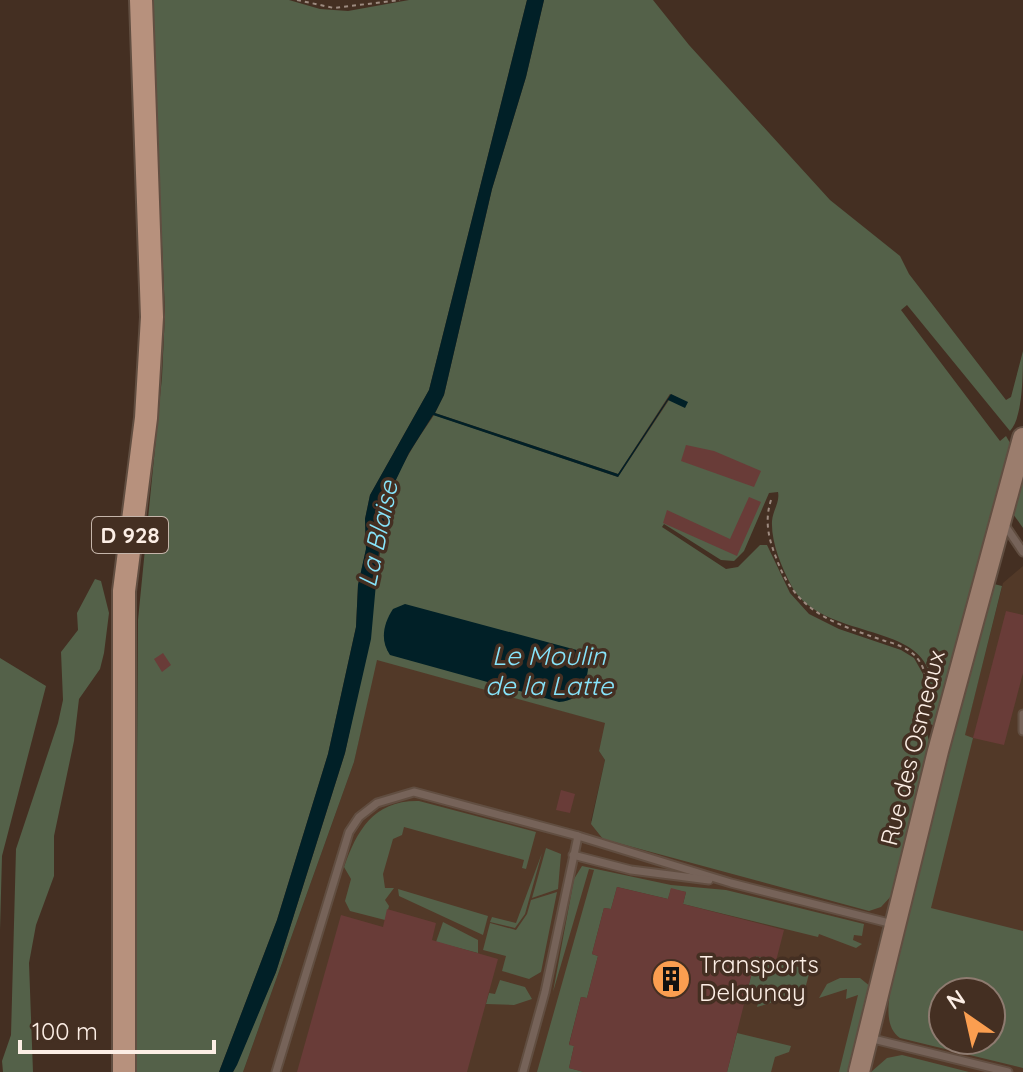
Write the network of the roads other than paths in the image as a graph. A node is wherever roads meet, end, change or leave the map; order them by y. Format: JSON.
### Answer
{"nodes":[{"id":1,"x":141,"y":0,"type":"edge"},
{"id":2,"x":1023,"y":438,"type":"edge"},
{"id":3,"x":1000,"y":519,"type":"junction"},
{"id":4,"x":1023,"y":552,"type":"edge"},
{"id":5,"x":1023,"y":714,"type":"edge"},
{"id":6,"x":1023,"y":731,"type":"edge"},
{"id":7,"x":578,"y":836,"type":"junction"},
{"id":8,"x":573,"y":855,"type":"junction"},
{"id":9,"x":731,"y":883,"type":"junction"},
{"id":10,"x":895,"y":924,"type":"junction"},
{"id":11,"x":867,"y":1038,"type":"junction"},
{"id":12,"x":124,"y":1072,"type":"edge"},
{"id":13,"x":276,"y":1072,"type":"edge"},
{"id":14,"x":523,"y":1072,"type":"edge"},
{"id":15,"x":859,"y":1072,"type":"edge"},
{"id":16,"x":1008,"y":1072,"type":"edge"}],
"edges":[{"from":1,"to":12,"type":"main road","number":"D 928"},
{"from":2,"to":3,"type":"main road","name":"Rue des Osmeaux"},
{"from":3,"to":4,"type":"lane"},
{"from":3,"to":10,"type":"main road","name":"Rue des Osmeaux"},
{"from":5,"to":6,"type":"lane"},
{"from":7,"to":8,"type":"lane"},
{"from":7,"to":9,"type":"lane"},
{"from":7,"to":13,"type":"lane"},
{"from":8,"to":9,"type":"lane"},
{"from":8,"to":14,"type":"lane"},
{"from":9,"to":10,"type":"lane"},
{"from":10,"to":11,"type":"main road","name":"Rue des Osmeaux"},
{"from":11,"to":15,"type":"main road","name":"Rue des Osmeaux"},
{"from":11,"to":16,"type":"lane"}]}
